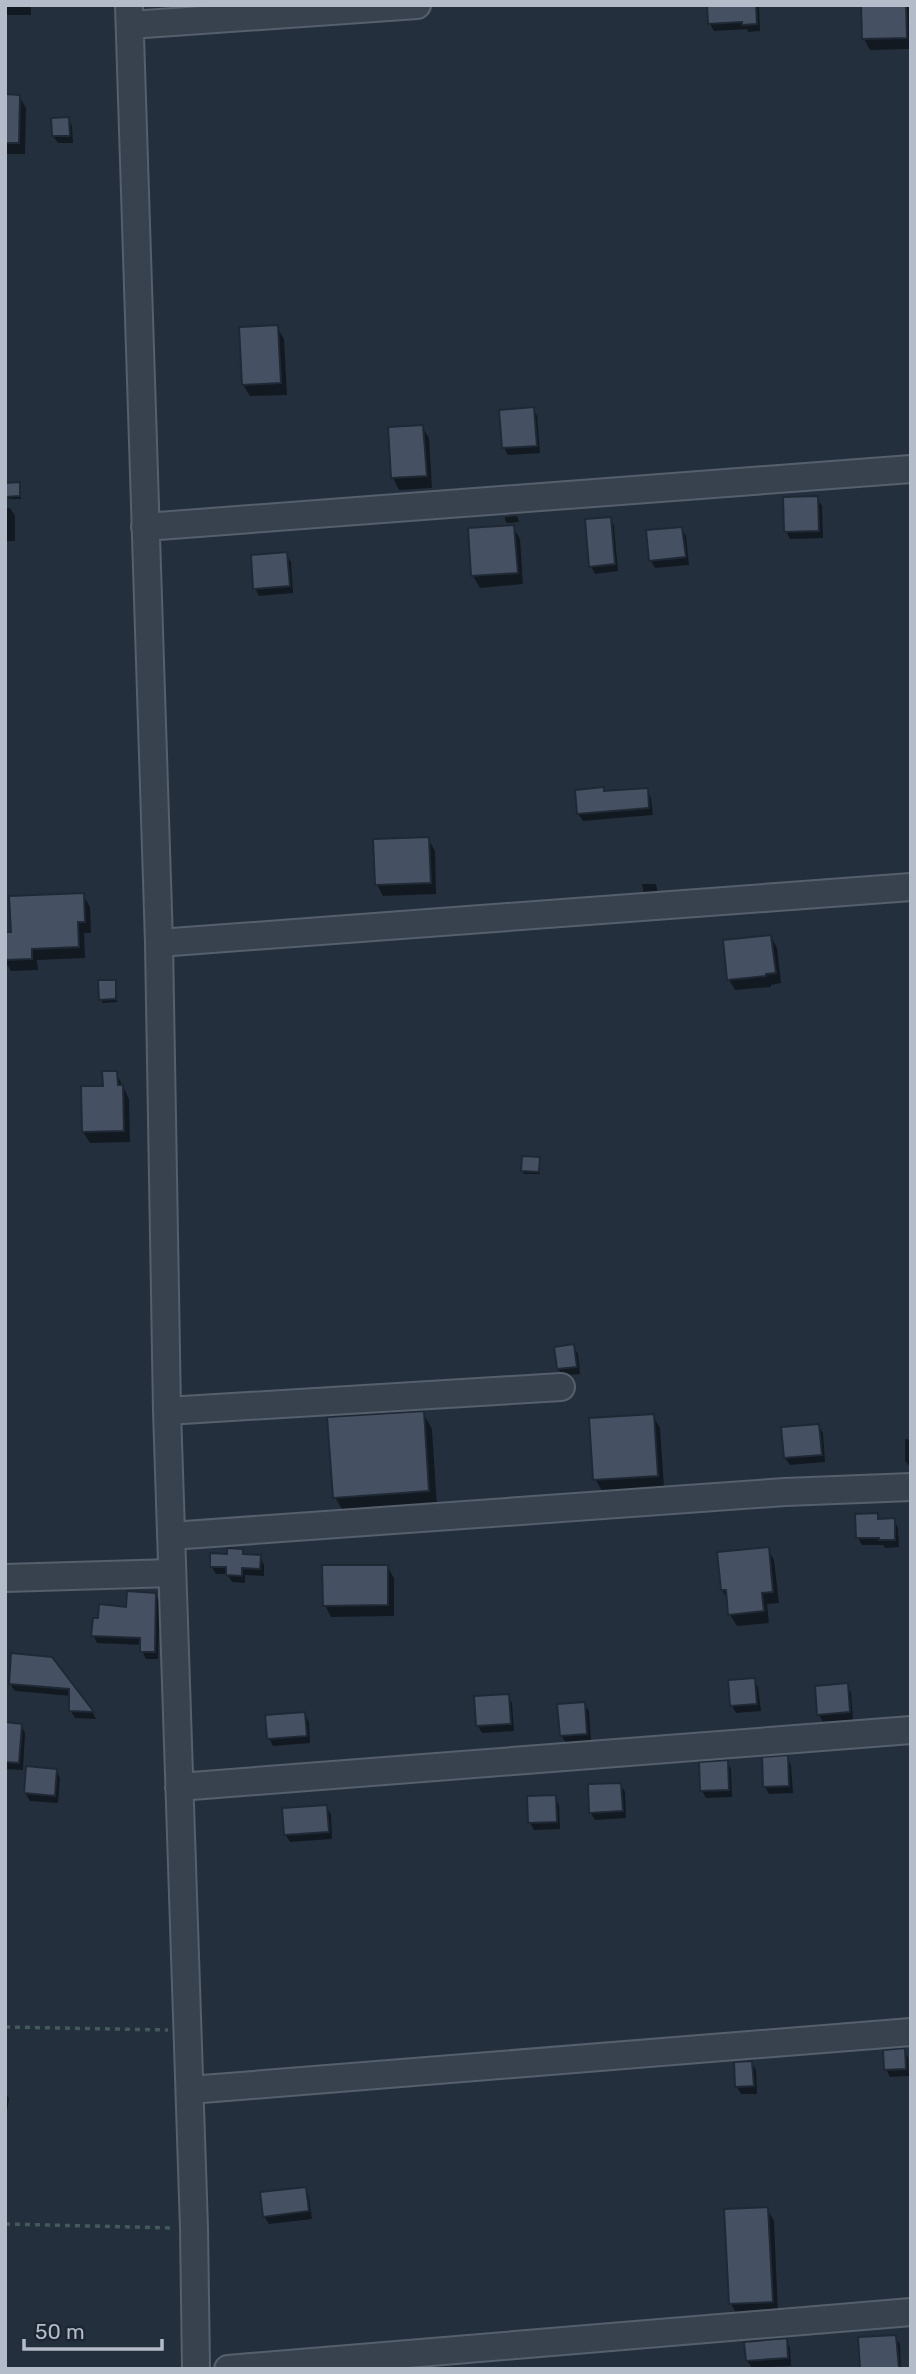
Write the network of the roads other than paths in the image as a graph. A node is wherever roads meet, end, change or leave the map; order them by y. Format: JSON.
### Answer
{"nodes":[{"id":1,"x":417,"y":5,"type":"edge"},
{"id":2,"x":130,"y":15,"type":"edge"},
{"id":3,"x":911,"y":469,"type":"edge"},
{"id":4,"x":145,"y":527,"type":"junction"},
{"id":5,"x":911,"y":887,"type":"edge"},
{"id":6,"x":159,"y":943,"type":"junction"},
{"id":7,"x":561,"y":1387,"type":"dead end"},
{"id":8,"x":167,"y":1411,"type":"junction"},
{"id":9,"x":911,"y":1487,"type":"edge"},
{"id":10,"x":171,"y":1536,"type":"junction"},
{"id":11,"x":172,"y":1573,"type":"junction"},
{"id":12,"x":5,"y":1578,"type":"edge"},
{"id":13,"x":911,"y":1730,"type":"edge"},
{"id":14,"x":179,"y":1787,"type":"junction"},
{"id":15,"x":911,"y":2032,"type":"edge"},
{"id":16,"x":190,"y":2091,"type":"junction"},
{"id":17,"x":911,"y":2312,"type":"edge"},
{"id":18,"x":196,"y":2369,"type":"edge"},
{"id":19,"x":228,"y":2369,"type":"edge"}],
"edges":[{"from":1,"to":2,"type":"street"},
{"from":2,"to":4,"type":"street"},
{"from":3,"to":4,"type":"street"},
{"from":4,"to":6,"type":"street"},
{"from":5,"to":6,"type":"street"},
{"from":6,"to":8,"type":"street"},
{"from":7,"to":8,"type":"street"},
{"from":8,"to":10,"type":"street"},
{"from":9,"to":10,"type":"street"},
{"from":10,"to":11,"type":"street"},
{"from":11,"to":12,"type":"street"},
{"from":11,"to":14,"type":"street"},
{"from":13,"to":14,"type":"street"},
{"from":14,"to":16,"type":"street"},
{"from":15,"to":16,"type":"street"},
{"from":16,"to":18,"type":"street"},
{"from":17,"to":19,"type":"street"}]}
